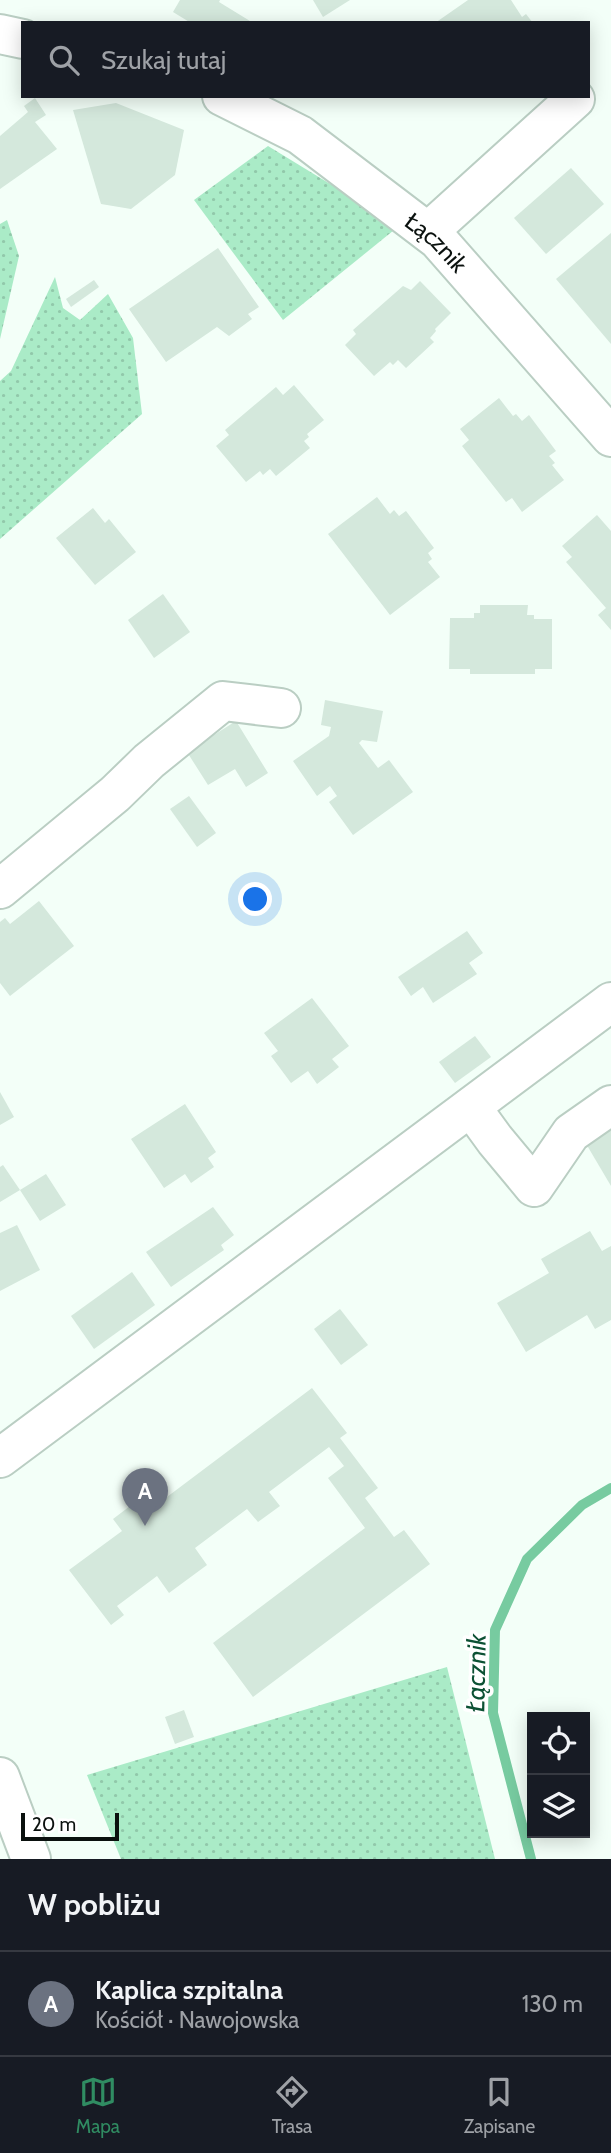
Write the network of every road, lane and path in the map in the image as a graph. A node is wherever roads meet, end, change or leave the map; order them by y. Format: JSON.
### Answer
{"nodes":[{"id":1,"x":0,"y":34,"type":"edge"},
{"id":2,"x":21,"y":39,"type":"edge"},
{"id":3,"x":226,"y":98,"type":"edge"},
{"id":4,"x":575,"y":99,"type":"dead end"},
{"id":5,"x":428,"y":232,"type":"junction"},
{"id":6,"x":611,"y":437,"type":"edge"},
{"id":7,"x":281,"y":708,"type":"dead end"},
{"id":8,"x":0,"y":889,"type":"edge"},
{"id":9,"x":611,"y":1002,"type":"edge"},
{"id":10,"x":611,"y":1105,"type":"edge"},
{"id":11,"x":471,"y":1107,"type":"junction"},
{"id":12,"x":0,"y":1458,"type":"edge"},
{"id":13,"x":0,"y":1777,"type":"edge"},
{"id":14,"x":32,"y":1859,"type":"edge"}],
"edges":[{"from":1,"to":2,"type":"street"},
{"from":3,"to":5,"type":"street","name":"Łącznik"},
{"from":4,"to":5,"type":"street"},
{"from":5,"to":6,"type":"street","name":"Łącznik"},
{"from":7,"to":8,"type":"street"},
{"from":9,"to":11,"type":"street"},
{"from":10,"to":11,"type":"street"},
{"from":11,"to":12,"type":"street"},
{"from":13,"to":14,"type":"street"}]}
